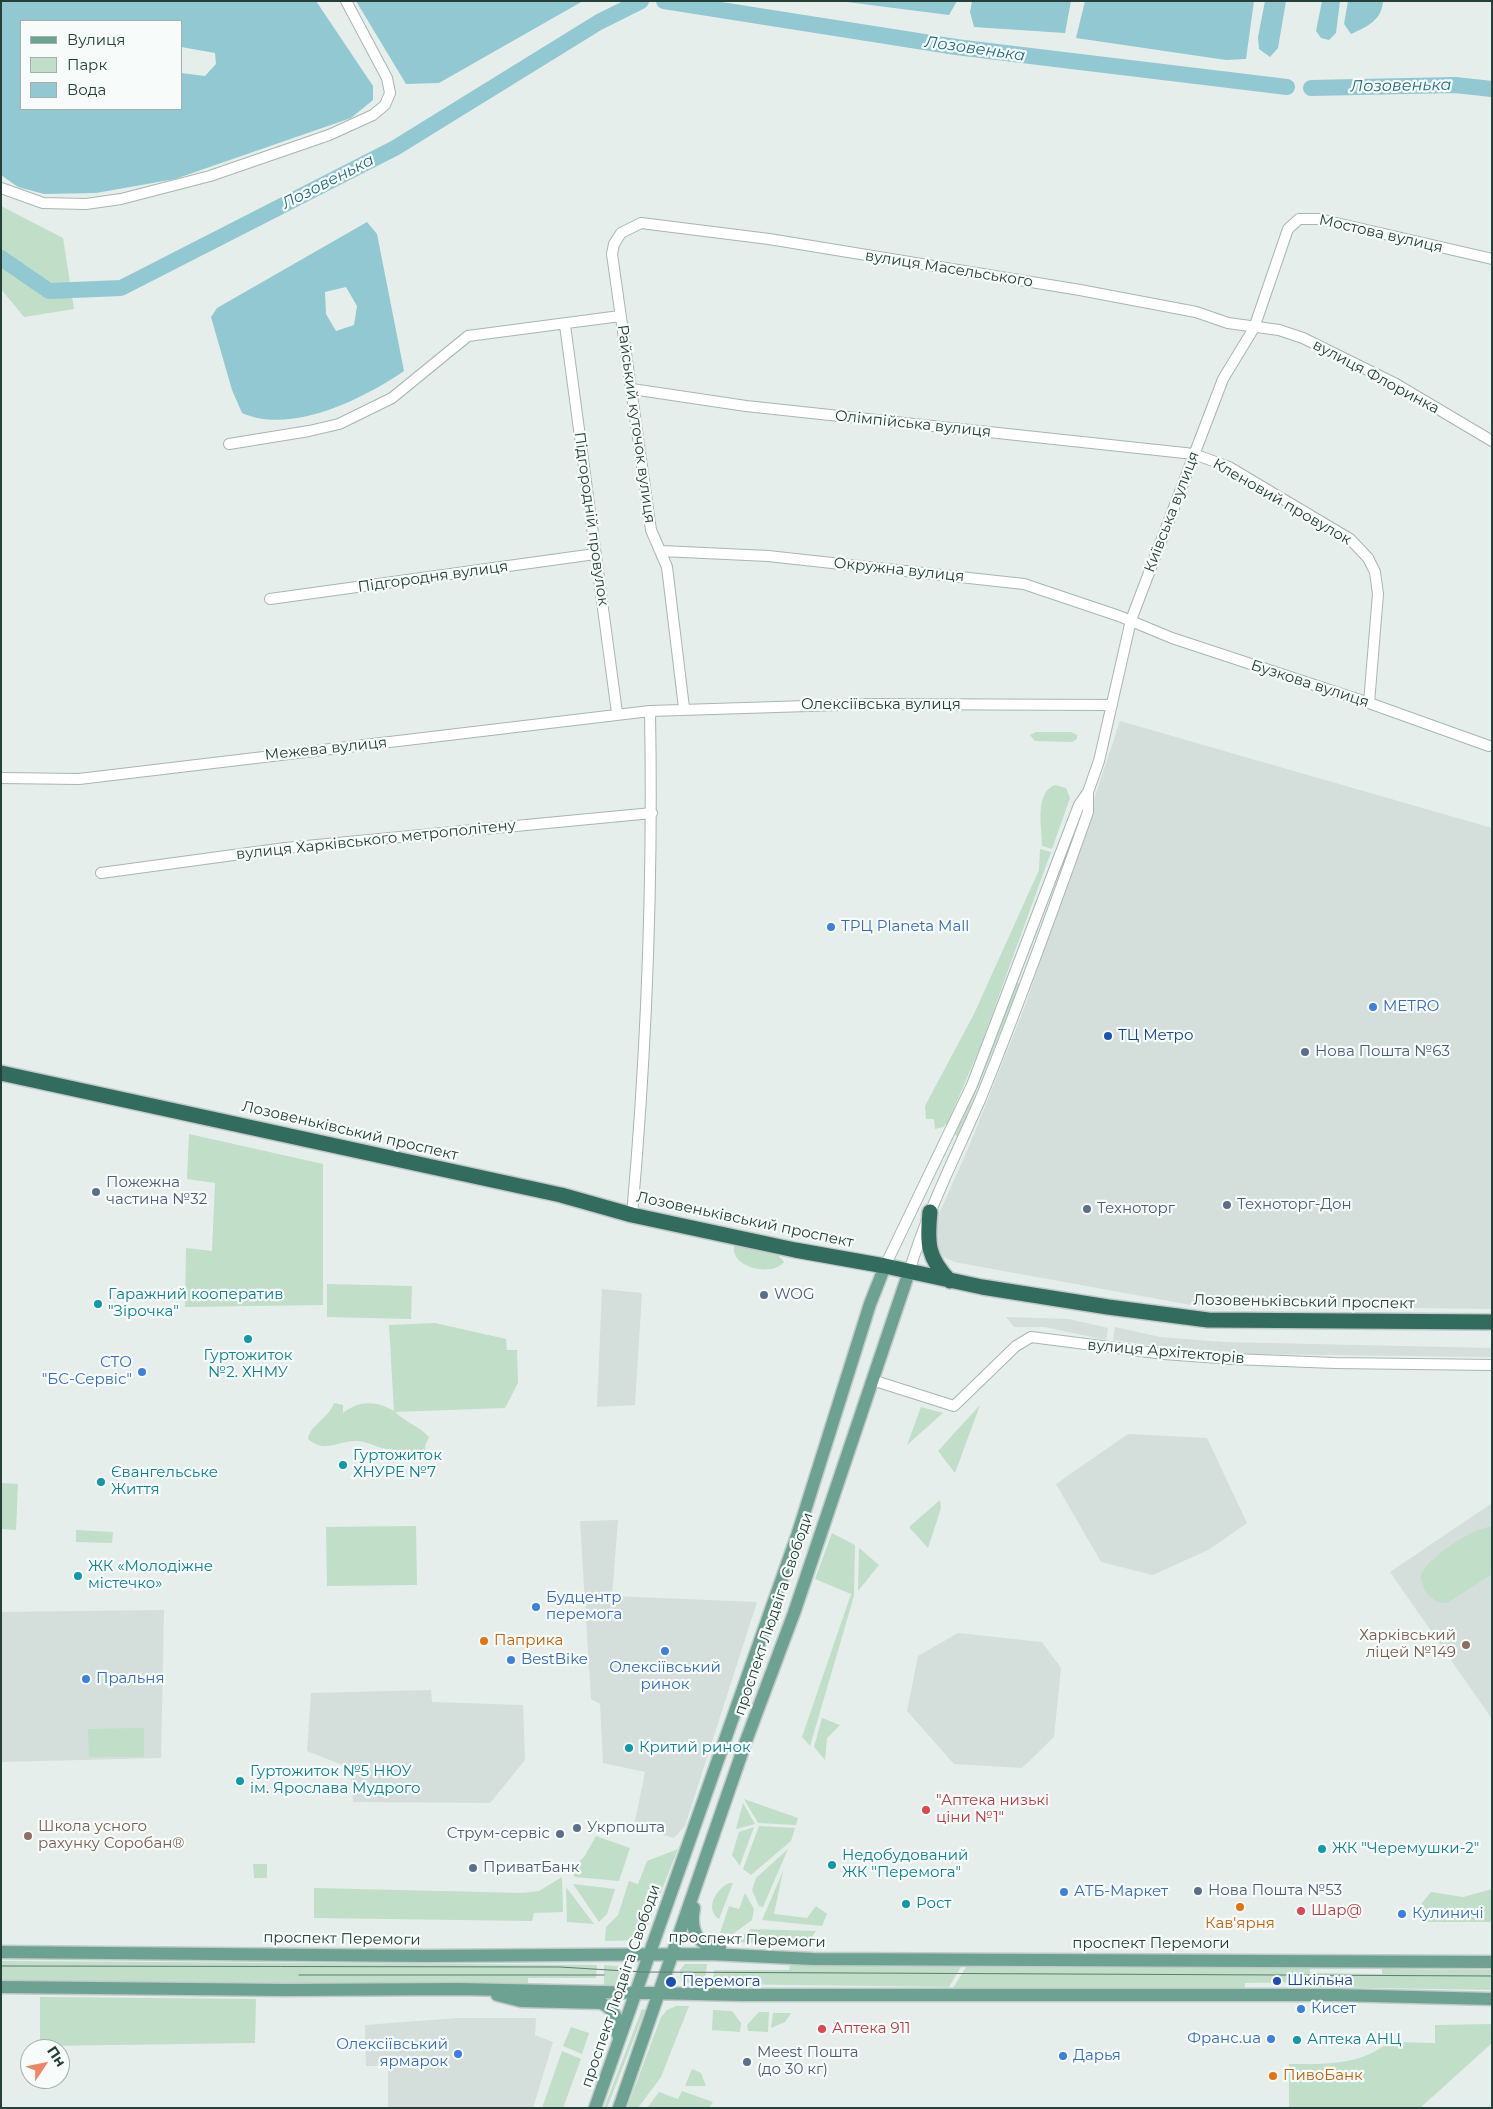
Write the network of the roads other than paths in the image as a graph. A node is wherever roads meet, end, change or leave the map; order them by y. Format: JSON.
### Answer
{"nodes":[{"id":1,"x":346,"y":1,"type":"edge"},
{"id":2,"x":1,"y":188,"type":"edge"},
{"id":3,"x":641,"y":223,"type":"joint"},
{"id":4,"x":1492,"y":259,"type":"edge"},
{"id":5,"x":620,"y":316,"type":"junction"},
{"id":6,"x":565,"y":325,"type":"junction"},
{"id":7,"x":1254,"y":328,"type":"junction"},
{"id":8,"x":632,"y":389,"type":"junction"},
{"id":9,"x":1492,"y":441,"type":"edge"},
{"id":10,"x":229,"y":444,"type":"dead end"},
{"id":11,"x":1194,"y":454,"type":"junction"},
{"id":12,"x":662,"y":551,"type":"junction"},
{"id":13,"x":595,"y":554,"type":"junction"},
{"id":14,"x":270,"y":599,"type":"dead end"},
{"id":15,"x":1131,"y":620,"type":"junction"},
{"id":16,"x":1369,"y":703,"type":"junction"},
{"id":17,"x":1112,"y":705,"type":"junction"},
{"id":18,"x":684,"y":708,"type":"junction"},
{"id":19,"x":650,"y":711,"type":"junction"},
{"id":20,"x":617,"y":713,"type":"junction"},
{"id":21,"x":1489,"y":746,"type":"dead end"},
{"id":22,"x":1,"y":778,"type":"edge"},
{"id":23,"x":1088,"y":792,"type":"junction"},
{"id":24,"x":652,"y":813,"type":"junction"},
{"id":25,"x":101,"y":873,"type":"dead end"},
{"id":26,"x":1,"y":1074,"type":"edge"},
{"id":27,"x":939,"y":1154,"type":"junction"},
{"id":28,"x":953,"y":1159,"type":"junction"},
{"id":29,"x":930,"y":1212,"type":"junction"},
{"id":30,"x":632,"y":1215,"type":"junction"},
{"id":31,"x":884,"y":1266,"type":"junction"},
{"id":32,"x":909,"y":1272,"type":"junction"},
{"id":33,"x":950,"y":1281,"type":"junction"},
{"id":34,"x":1492,"y":1322,"type":"edge"},
{"id":35,"x":1492,"y":1365,"type":"edge"},
{"id":36,"x":872,"y":1380,"type":"junction"},
{"id":37,"x":699,"y":1880,"type":"junction"},
{"id":38,"x":1,"y":1952,"type":"edge"},
{"id":39,"x":648,"y":1954,"type":"junction"},
{"id":40,"x":672,"y":1954,"type":"junction"},
{"id":41,"x":813,"y":1958,"type":"junction"},
{"id":42,"x":1492,"y":1962,"type":"edge"},
{"id":43,"x":1,"y":1987,"type":"edge"},
{"id":44,"x":475,"y":1990,"type":"junction"},
{"id":45,"x":635,"y":1991,"type":"junction"},
{"id":46,"x":659,"y":1992,"type":"junction"},
{"id":47,"x":1492,"y":1999,"type":"edge"},
{"id":48,"x":618,"y":2040,"type":"junction"},
{"id":49,"x":595,"y":2108,"type":"edge"},
{"id":50,"x":619,"y":2108,"type":"edge"}],
"edges":[{"from":1,"to":2,"type":"street"},
{"from":3,"to":5,"type":"street","name":"Райський куточок вулиця"},
{"from":3,"to":7,"type":"street","name":"вулиця Масельського"},
{"from":4,"to":7,"type":"street","name":"Мостова вулиця"},
{"from":5,"to":6,"type":"street"},
{"from":5,"to":8,"type":"street","name":"Райський куточок вулиця"},
{"from":6,"to":10,"type":"street"},
{"from":6,"to":13,"type":"street","name":"Підгородній провулок"},
{"from":7,"to":9,"type":"street","name":"вулиця Флоринка"},
{"from":7,"to":11,"type":"street","name":"Київська вулиця"},
{"from":8,"to":11,"type":"street","name":"Олімпійська вулиця"},
{"from":8,"to":12,"type":"street","name":"Райський куточок вулиця"},
{"from":11,"to":15,"type":"street","name":"Київська вулиця"},
{"from":11,"to":16,"type":"street","name":"Кленовий провулок"},
{"from":12,"to":15,"type":"street","name":"Окружна вулиця"},
{"from":12,"to":18,"type":"street","name":"Райський куточок вулиця"},
{"from":13,"to":14,"type":"street","name":"Підгородня вулиця"},
{"from":13,"to":20,"type":"street","name":"Підгородній провулок"},
{"from":15,"to":16,"type":"street","name":"Бузкова вулиця"},
{"from":15,"to":17,"type":"street","name":"Київська вулиця"},
{"from":16,"to":21,"type":"street","name":"Бузкова вулиця"},
{"from":17,"to":18,"type":"street","name":"Олексіївська вулиця"},
{"from":17,"to":23,"type":"street","name":"Київська вулиця"},
{"from":18,"to":19,"type":"street","name":"Олексіївська вулиця"},
{"from":19,"to":20,"type":"street","name":"Межева вулиця"},
{"from":19,"to":24,"type":"street"},
{"from":20,"to":22,"type":"street","name":"Межева вулиця"},
{"from":23,"to":27,"type":"street"},
{"from":23,"to":28,"type":"street"},
{"from":24,"to":25,"type":"street","name":"вулиця Харківського метрополітену"},
{"from":24,"to":30,"type":"street"},
{"from":26,"to":30,"type":"highway","name":"Лозовеньківський проспект"},
{"from":27,"to":28,"type":"street"},
{"from":27,"to":31,"type":"street"},
{"from":28,"to":29,"type":"street"},
{"from":29,"to":32,"type":"street"},
{"from":29,"to":33,"type":"highway"},
{"from":30,"to":31,"type":"highway","name":"Лозовеньківський проспект"},
{"from":31,"to":32,"type":"highway","name":"Лозовеньківський проспект"},
{"from":31,"to":39,"type":"main road","name":"проспект Людвіга Свободи"},
{"from":32,"to":33,"type":"highway","name":"Лозовеньківський проспект"},
{"from":32,"to":36,"type":"main road","name":"проспект Людвіга Свободи"},
{"from":33,"to":34,"type":"highway","name":"Лозовеньківський проспект"},
{"from":35,"to":36,"type":"street","name":"вулиця Архітекторів"},
{"from":36,"to":37,"type":"main road","name":"проспект Людвіга Свободи"},
{"from":37,"to":40,"type":"main road","name":"проспект Людвіга Свободи"},
{"from":37,"to":41,"type":"main road"},
{"from":38,"to":39,"type":"main road","name":"проспект Перемоги"},
{"from":39,"to":40,"type":"main road","name":"проспект Перемоги"},
{"from":39,"to":45,"type":"main road","name":"проспект Людвіга Свободи"},
{"from":40,"to":41,"type":"main road","name":"проспект Перемоги"},
{"from":40,"to":46,"type":"main road","name":"проспект Людвіга Свободи"},
{"from":41,"to":42,"type":"main road","name":"проспект Перемоги"},
{"from":43,"to":44,"type":"main road"},
{"from":44,"to":45,"type":"main road"},
{"from":44,"to":48,"type":"main road"},
{"from":45,"to":46,"type":"main road"},
{"from":45,"to":48,"type":"main road","name":"проспект Людвіга Свободи"},
{"from":46,"to":47,"type":"main road"},
{"from":46,"to":50,"type":"main road","name":"проспект Людвіга Свободи"},
{"from":48,"to":49,"type":"main road","name":"проспект Людвіга Свободи"}]}
